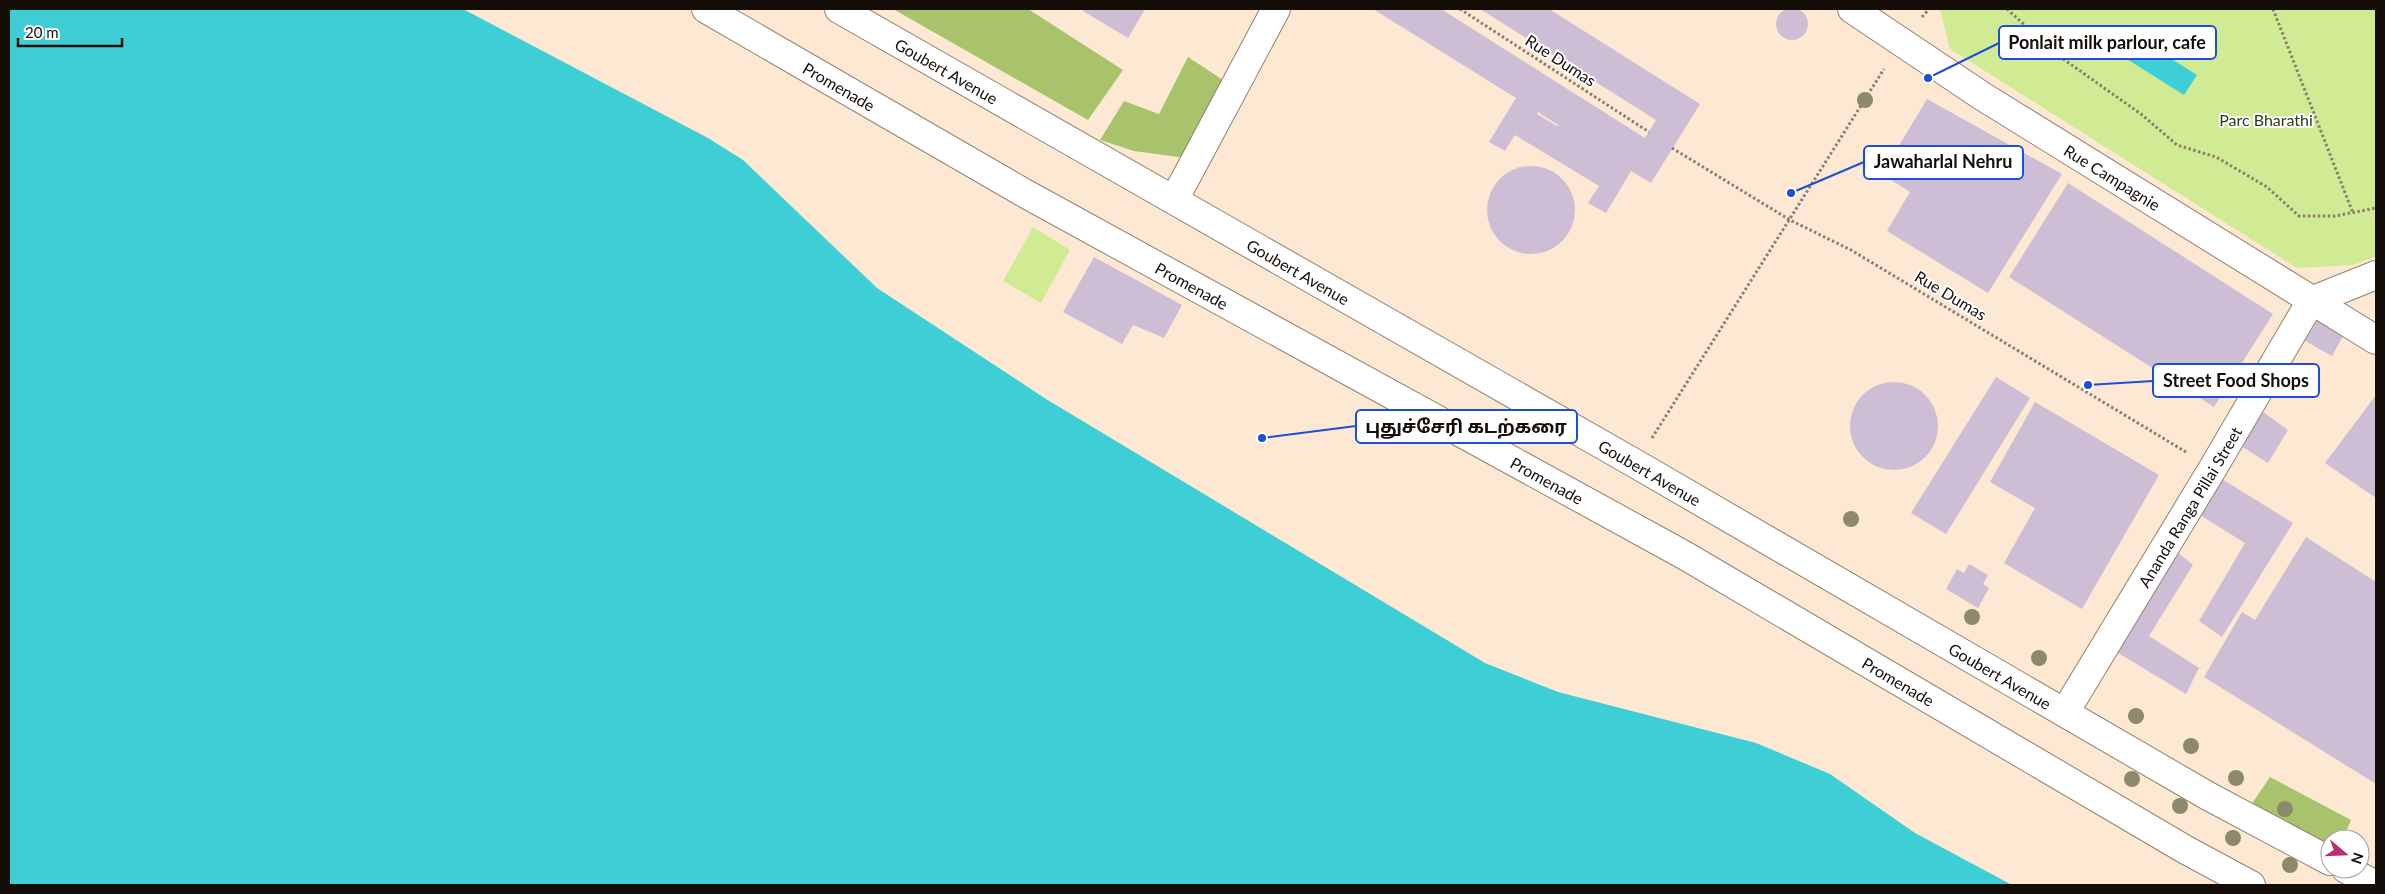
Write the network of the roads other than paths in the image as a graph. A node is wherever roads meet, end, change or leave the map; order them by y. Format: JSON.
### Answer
{"nodes":[{"id":1,"x":706,"y":9,"type":"edge"},
{"id":2,"x":840,"y":9,"type":"edge"},
{"id":3,"x":1276,"y":9,"type":"edge"},
{"id":4,"x":1852,"y":9,"type":"edge"},
{"id":5,"x":1174,"y":200,"type":"junction"},
{"id":6,"x":2376,"y":275,"type":"edge"},
{"id":7,"x":2311,"y":301,"type":"junction"},
{"id":8,"x":2376,"y":340,"type":"edge"},
{"id":9,"x":2064,"y":712,"type":"junction"},
{"id":10,"x":2320,"y":856,"type":"edge"},
{"id":11,"x":2365,"y":879,"type":"edge"},
{"id":12,"x":2251,"y":885,"type":"edge"},
{"id":13,"x":2376,"y":885,"type":"edge"}],
"edges":[{"from":1,"to":12,"type":"street","name":"Promenade"},
{"from":2,"to":5,"type":"street","name":"Goubert Avenue"},
{"from":3,"to":5,"type":"street"},
{"from":4,"to":7,"type":"street","name":"Rue Campagnie"},
{"from":5,"to":9,"type":"street","name":"Goubert Avenue"},
{"from":6,"to":7,"type":"street"},
{"from":7,"to":8,"type":"street","name":"Rue Campagnie"},
{"from":7,"to":9,"type":"street","name":"Ananda Ranga Pillai Street"},
{"from":9,"to":10,"type":"street","name":"Goubert Avenue"},
{"from":11,"to":13,"type":"street"}]}
